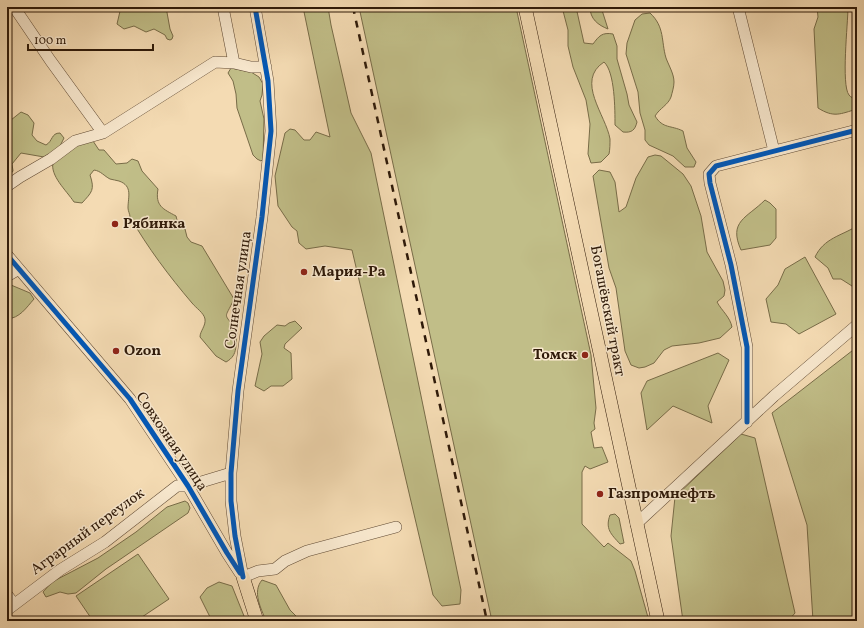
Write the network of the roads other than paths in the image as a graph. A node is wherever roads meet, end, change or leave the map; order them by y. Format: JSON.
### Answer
{"nodes":[{"id":1,"x":14,"y":7,"type":"edge"},
{"id":2,"x":222,"y":7,"type":"edge"},
{"id":3,"x":255,"y":7,"type":"edge"},
{"id":4,"x":525,"y":7,"type":"edge"},
{"id":5,"x":738,"y":7,"type":"edge"},
{"id":6,"x":234,"y":63,"type":"junction"},
{"id":7,"x":266,"y":67,"type":"junction"},
{"id":8,"x":857,"y":130,"type":"edge"},
{"id":9,"x":103,"y":133,"type":"junction"},
{"id":10,"x":774,"y":151,"type":"junction"},
{"id":11,"x":7,"y":186,"type":"edge"},
{"id":12,"x":7,"y":255,"type":"edge"},
{"id":13,"x":19,"y":269,"type":"junction"},
{"id":14,"x":7,"y":276,"type":"edge"},
{"id":15,"x":857,"y":325,"type":"edge"},
{"id":16,"x":747,"y":422,"type":"junction"},
{"id":17,"x":230,"y":473,"type":"junction"},
{"id":18,"x":188,"y":486,"type":"junction"},
{"id":19,"x":636,"y":524,"type":"junction"},
{"id":20,"x":396,"y":527,"type":"dead end"},
{"id":21,"x":243,"y":577,"type":"junction"},
{"id":22,"x":7,"y":595,"type":"edge"},
{"id":23,"x":11,"y":607,"type":"edge"},
{"id":24,"x":258,"y":621,"type":"edge"},
{"id":25,"x":658,"y":621,"type":"edge"}],
"edges":[{"from":1,"to":9,"type":"street"},
{"from":2,"to":6,"type":"street"},
{"from":3,"to":7,"type":"street","name":"Солнечная улица"},
{"from":4,"to":19,"type":"main road","name":"Богашёвский тракт"},
{"from":5,"to":10,"type":"street"},
{"from":6,"to":7,"type":"street"},
{"from":6,"to":9,"type":"street"},
{"from":7,"to":17,"type":"street","name":"Солнечная улица"},
{"from":8,"to":10,"type":"street"},
{"from":9,"to":11,"type":"street"},
{"from":10,"to":16,"type":"street"},
{"from":12,"to":13,"type":"street","name":"Совхозная улица"},
{"from":13,"to":14,"type":"street"},
{"from":13,"to":18,"type":"street","name":"Совхозная улица"},
{"from":15,"to":16,"type":"street"},
{"from":16,"to":19,"type":"street"},
{"from":17,"to":18,"type":"street","name":"Аграрный переулок"},
{"from":17,"to":21,"type":"street","name":"Солнечная улица"},
{"from":18,"to":21,"type":"street","name":"Совхозная улица"},
{"from":18,"to":23,"type":"street","name":"Аграрный переулок"},
{"from":19,"to":25,"type":"main road","name":"Богашёвский тракт"},
{"from":20,"to":21,"type":"street"},
{"from":21,"to":24,"type":"main road"},
{"from":22,"to":23,"type":"street"}]}
